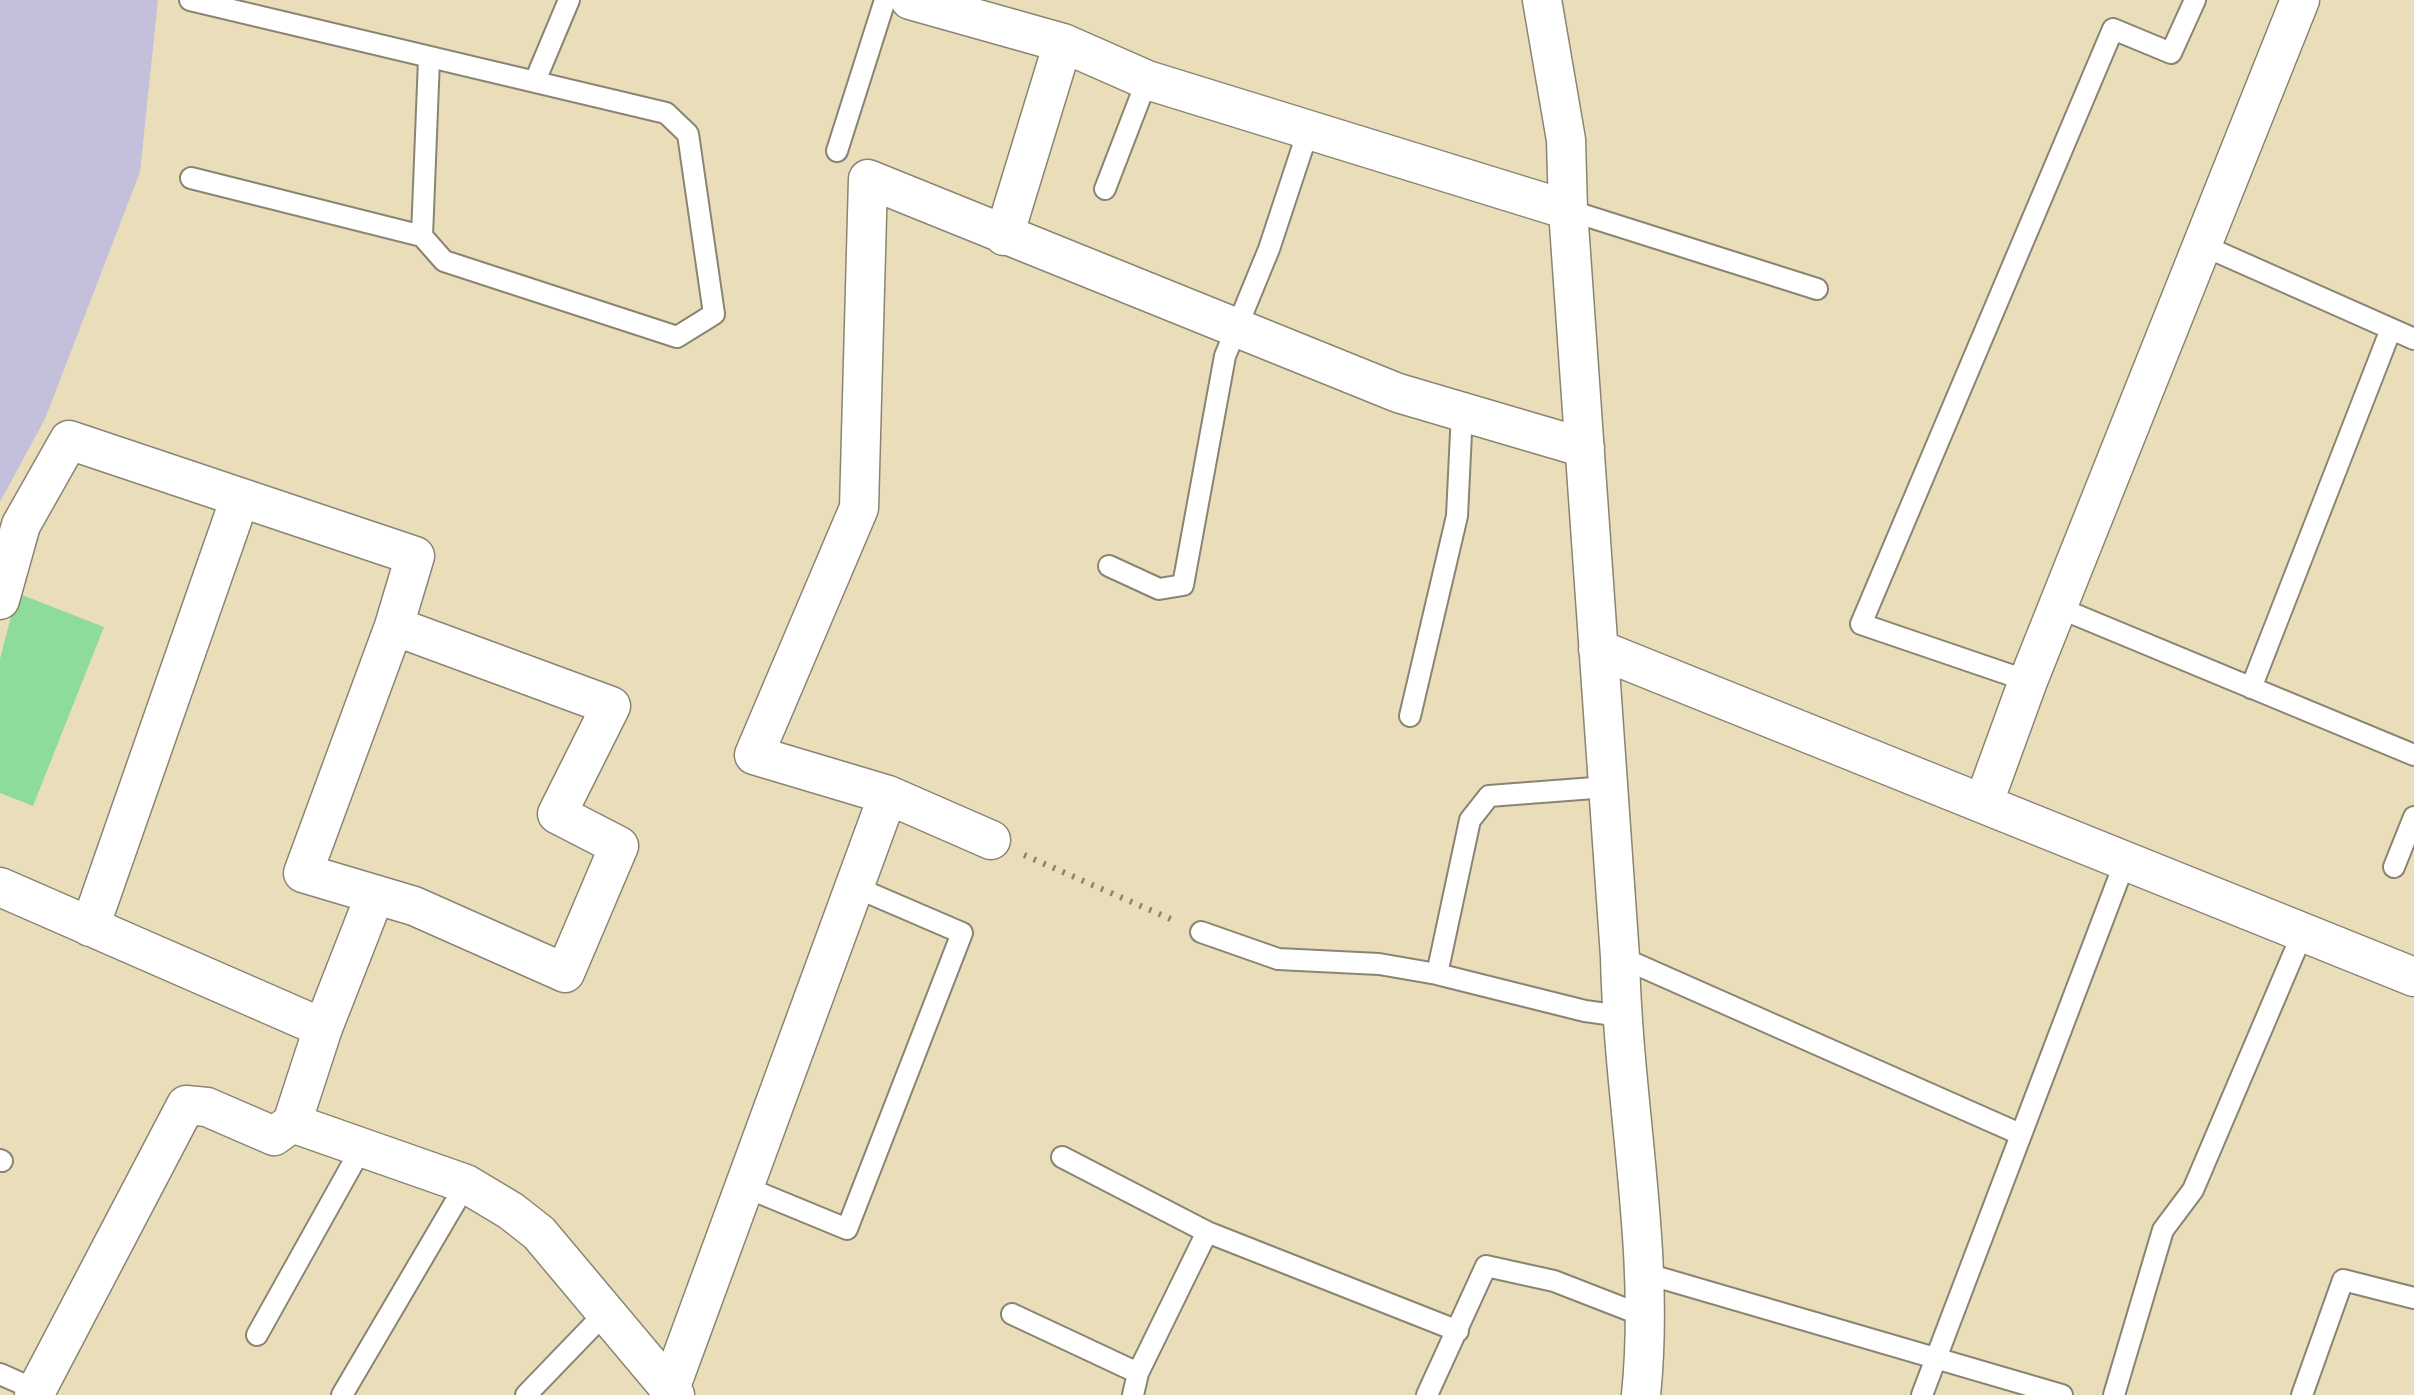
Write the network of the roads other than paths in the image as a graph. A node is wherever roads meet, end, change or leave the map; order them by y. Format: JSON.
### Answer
{"nodes":[{"id":1,"x":190,"y":0,"type":"edge"},
{"id":2,"x":568,"y":0,"type":"edge"},
{"id":3,"x":884,"y":0,"type":"edge"},
{"id":4,"x":910,"y":0,"type":"edge"},
{"id":5,"x":1542,"y":0,"type":"edge"},
{"id":6,"x":2196,"y":0,"type":"edge"},
{"id":7,"x":2300,"y":0,"type":"edge"},
{"id":8,"x":1063,"y":42,"type":"junction"},
{"id":9,"x":429,"y":58,"type":"junction"},
{"id":10,"x":1146,"y":80,"type":"junction"},
{"id":11,"x":534,"y":81,"type":"junction"},
{"id":12,"x":1308,"y":131,"type":"junction"},
{"id":13,"x":837,"y":151,"type":"dead end"},
{"id":14,"x":191,"y":178,"type":"dead end"},
{"id":15,"x":1105,"y":190,"type":"dead end"},
{"id":16,"x":1568,"y":210,"type":"junction"},
{"id":17,"x":422,"y":236,"type":"junction"},
{"id":18,"x":1004,"y":236,"type":"junction"},
{"id":19,"x":2202,"y":245,"type":"junction"},
{"id":20,"x":1816,"y":289,"type":"dead end"},
{"id":21,"x":2391,"y":329,"type":"junction"},
{"id":22,"x":1238,"y":330,"type":"junction"},
{"id":23,"x":2414,"y":339,"type":"edge"},
{"id":24,"x":1462,"y":412,"type":"junction"},
{"id":25,"x":1585,"y":448,"type":"junction"},
{"id":26,"x":240,"y":498,"type":"junction"},
{"id":27,"x":1109,"y":566,"type":"dead end"},
{"id":28,"x":0,"y":600,"type":"edge"},
{"id":29,"x":2057,"y":608,"type":"junction"},
{"id":30,"x":394,"y":626,"type":"junction"},
{"id":31,"x":1598,"y":649,"type":"junction"},
{"id":32,"x":2028,"y":681,"type":"junction"},
{"id":33,"x":2251,"y":688,"type":"junction"},
{"id":34,"x":1410,"y":716,"type":"dead end"},
{"id":35,"x":2414,"y":755,"type":"edge"},
{"id":36,"x":1608,"y":787,"type":"junction"},
{"id":37,"x":888,"y":795,"type":"junction"},
{"id":38,"x":1984,"y":802,"type":"junction"},
{"id":39,"x":2414,"y":818,"type":"edge"},
{"id":40,"x":991,"y":840,"type":"road end"},
{"id":41,"x":2126,"y":859,"type":"junction"},
{"id":42,"x":2394,"y":867,"type":"dead end"},
{"id":43,"x":855,"y":886,"type":"junction"},
{"id":44,"x":0,"y":887,"type":"edge"},
{"id":45,"x":375,"y":895,"type":"junction"},
{"id":46,"x":90,"y":927,"type":"junction"},
{"id":47,"x":1200,"y":932,"type":"road end"},
{"id":48,"x":2303,"y":932,"type":"junction"},
{"id":49,"x":1620,"y":957,"type":"junction"},
{"id":50,"x":1437,"y":974,"type":"junction"},
{"id":51,"x":2414,"y":976,"type":"edge"},
{"id":52,"x":1621,"y":1016,"type":"junction"},
{"id":53,"x":323,"y":1028,"type":"junction"},
{"id":54,"x":292,"y":1124,"type":"junction"},
{"id":55,"x":2020,"y":1134,"type":"junction"},
{"id":56,"x":362,"y":1148,"type":"junction"},
{"id":57,"x":1062,"y":1157,"type":"dead end"},
{"id":58,"x":466,"y":1184,"type":"junction"},
{"id":59,"x":744,"y":1187,"type":"junction"},
{"id":60,"x":1207,"y":1232,"type":"junction"},
{"id":61,"x":1644,"y":1273,"type":"junction"},
{"id":62,"x":2414,"y":1298,"type":"edge"},
{"id":63,"x":606,"y":1312,"type":"junction"},
{"id":64,"x":1012,"y":1314,"type":"dead end"},
{"id":65,"x":1644,"y":1316,"type":"junction"},
{"id":66,"x":1458,"y":1331,"type":"junction"},
{"id":67,"x":257,"y":1336,"type":"dead end"},
{"id":68,"x":1936,"y":1360,"type":"junction"},
{"id":69,"x":1138,"y":1373,"type":"junction"},
{"id":70,"x":0,"y":1374,"type":"edge"},
{"id":71,"x":672,"y":1392,"type":"edge"},
{"id":72,"x":35,"y":1393,"type":"edge"},
{"id":73,"x":342,"y":1395,"type":"edge"},
{"id":74,"x":526,"y":1395,"type":"edge"},
{"id":75,"x":1133,"y":1395,"type":"edge"},
{"id":76,"x":1427,"y":1395,"type":"edge"},
{"id":77,"x":1640,"y":1395,"type":"edge"},
{"id":78,"x":1922,"y":1395,"type":"edge"},
{"id":79,"x":2062,"y":1395,"type":"edge"},
{"id":80,"x":2114,"y":1395,"type":"edge"},
{"id":81,"x":2302,"y":1395,"type":"edge"}],
"edges":[{"from":1,"to":9,"type":"lane"},
{"from":2,"to":11,"type":"lane"},
{"from":3,"to":13,"type":"lane"},
{"from":4,"to":8,"type":"street"},
{"from":5,"to":16,"type":"street"},
{"from":6,"to":32,"type":"lane"},
{"from":7,"to":19,"type":"street"},
{"from":8,"to":10,"type":"street"},
{"from":8,"to":18,"type":"street"},
{"from":9,"to":11,"type":"lane"},
{"from":9,"to":17,"type":"lane"},
{"from":10,"to":12,"type":"street"},
{"from":10,"to":15,"type":"lane"},
{"from":11,"to":17,"type":"lane"},
{"from":12,"to":16,"type":"street"},
{"from":12,"to":22,"type":"lane"},
{"from":14,"to":17,"type":"lane"},
{"from":16,"to":20,"type":"lane"},
{"from":16,"to":25,"type":"street"},
{"from":18,"to":22,"type":"street"},
{"from":18,"to":37,"type":"street"},
{"from":19,"to":21,"type":"lane"},
{"from":19,"to":29,"type":"street"},
{"from":21,"to":23,"type":"lane"},
{"from":21,"to":33,"type":"lane"},
{"from":22,"to":24,"type":"street"},
{"from":22,"to":27,"type":"lane"},
{"from":24,"to":25,"type":"street"},
{"from":24,"to":34,"type":"lane"},
{"from":25,"to":31,"type":"street"},
{"from":26,"to":28,"type":"street"},
{"from":26,"to":30,"type":"street"},
{"from":26,"to":46,"type":"street"},
{"from":29,"to":32,"type":"street"},
{"from":29,"to":33,"type":"lane"},
{"from":30,"to":45,"type":"street"},
{"from":30,"to":45,"type":"street"},
{"from":31,"to":36,"type":"street"},
{"from":31,"to":38,"type":"street"},
{"from":32,"to":38,"type":"street"},
{"from":33,"to":35,"type":"lane"},
{"from":36,"to":49,"type":"street"},
{"from":36,"to":50,"type":"lane"},
{"from":37,"to":40,"type":"street"},
{"from":37,"to":43,"type":"street"},
{"from":38,"to":41,"type":"street"},
{"from":39,"to":42,"type":"lane"},
{"from":41,"to":48,"type":"street"},
{"from":41,"to":55,"type":"lane"},
{"from":43,"to":59,"type":"street"},
{"from":43,"to":59,"type":"lane"},
{"from":44,"to":46,"type":"street"},
{"from":45,"to":53,"type":"street"},
{"from":46,"to":53,"type":"street"},
{"from":47,"to":50,"type":"lane"},
{"from":48,"to":51,"type":"street"},
{"from":48,"to":80,"type":"lane"},
{"from":49,"to":52,"type":"street"},
{"from":49,"to":55,"type":"lane"},
{"from":50,"to":52,"type":"lane"},
{"from":52,"to":61,"type":"street"},
{"from":53,"to":54,"type":"street"},
{"from":54,"to":56,"type":"street"},
{"from":54,"to":72,"type":"street"},
{"from":55,"to":68,"type":"lane"},
{"from":56,"to":58,"type":"street"},
{"from":56,"to":67,"type":"lane"},
{"from":57,"to":60,"type":"lane"},
{"from":58,"to":63,"type":"street"},
{"from":58,"to":73,"type":"lane"},
{"from":59,"to":71,"type":"street"},
{"from":60,"to":66,"type":"lane"},
{"from":60,"to":69,"type":"lane"},
{"from":61,"to":65,"type":"street"},
{"from":61,"to":68,"type":"lane"},
{"from":62,"to":81,"type":"lane"},
{"from":63,"to":71,"type":"street"},
{"from":63,"to":74,"type":"lane"},
{"from":64,"to":69,"type":"lane"},
{"from":65,"to":66,"type":"lane"},
{"from":65,"to":77,"type":"street"},
{"from":66,"to":76,"type":"lane"},
{"from":68,"to":78,"type":"lane"},
{"from":68,"to":79,"type":"lane"},
{"from":69,"to":75,"type":"lane"},
{"from":70,"to":72,"type":"lane"}]}
